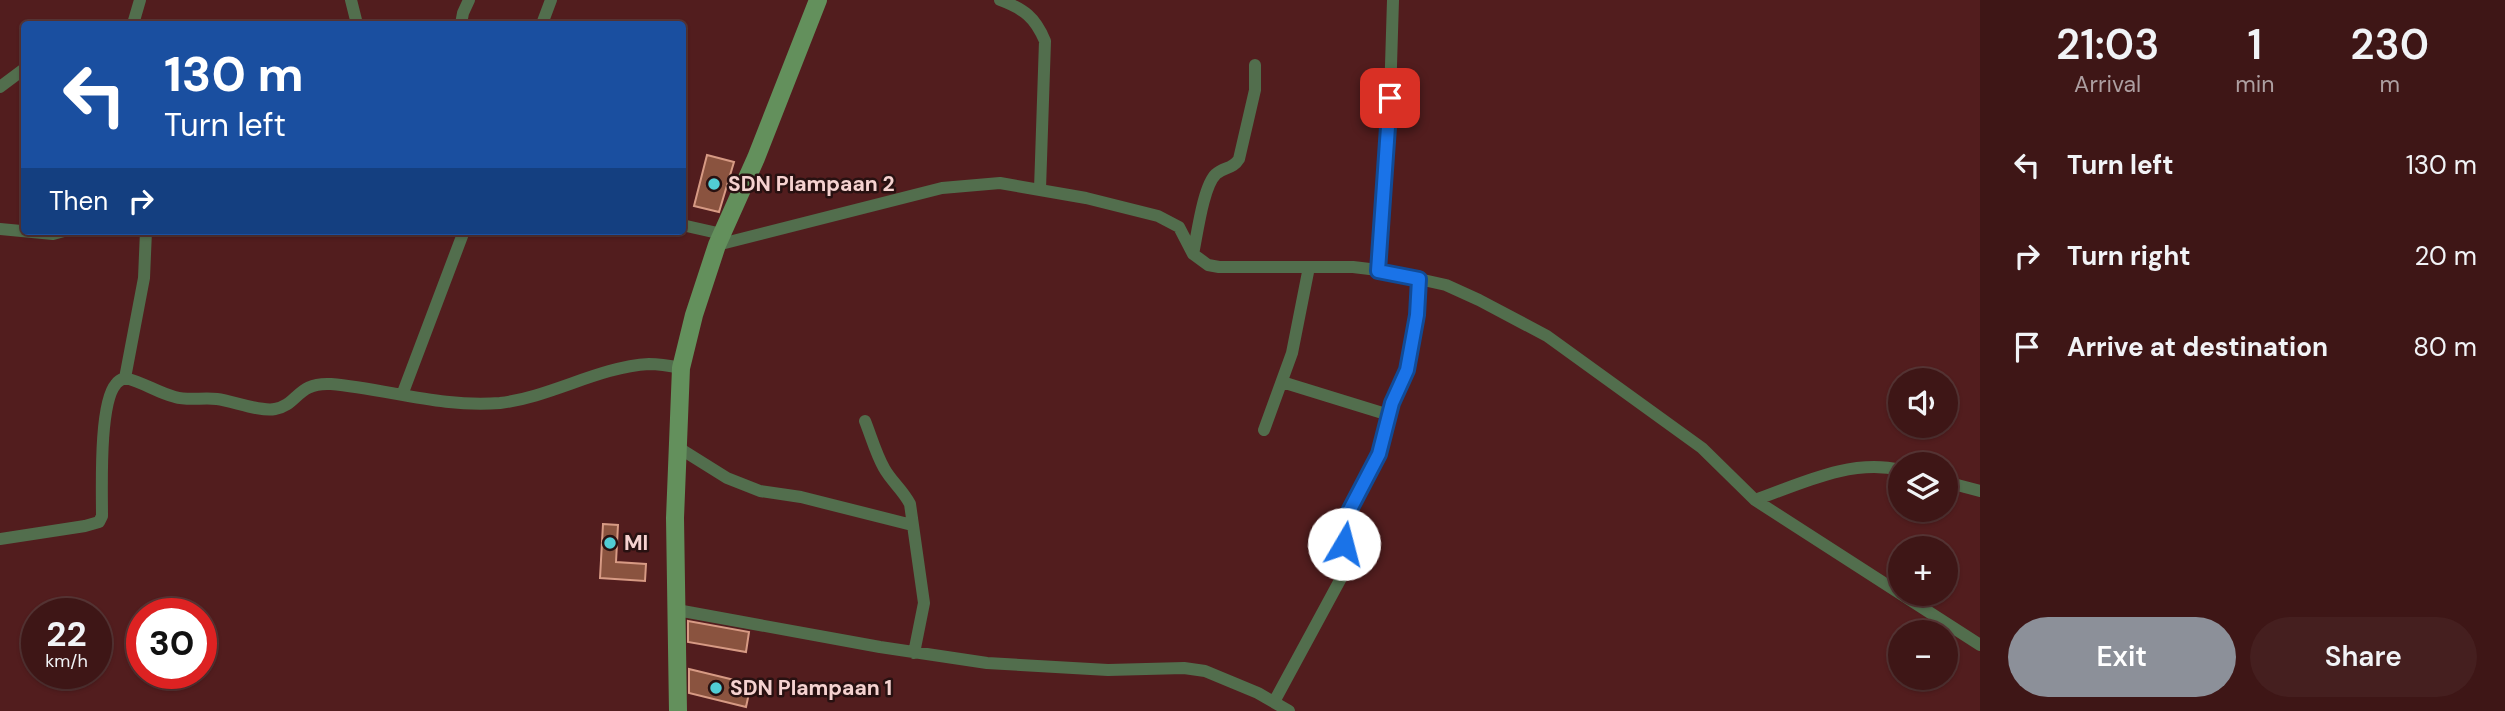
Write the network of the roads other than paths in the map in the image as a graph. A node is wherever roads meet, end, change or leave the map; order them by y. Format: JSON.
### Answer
{"nodes":[{"id":1,"x":140,"y":0,"type":"edge"},
{"id":2,"x":351,"y":0,"type":"edge"},
{"id":3,"x":469,"y":0,"type":"edge"},
{"id":4,"x":551,"y":0,"type":"edge"},
{"id":5,"x":818,"y":0,"type":"edge"},
{"id":6,"x":1000,"y":0,"type":"edge"},
{"id":7,"x":1394,"y":0,"type":"edge"},
{"id":8,"x":134,"y":21,"type":"edge"},
{"id":9,"x":356,"y":21,"type":"edge"},
{"id":10,"x":462,"y":21,"type":"edge"},
{"id":11,"x":543,"y":21,"type":"edge"},
{"id":12,"x":1255,"y":65,"type":"dead end"},
{"id":13,"x":21,"y":70,"type":"edge"},
{"id":14,"x":0,"y":87,"type":"edge"},
{"id":15,"x":1040,"y":189,"type":"junction"},
{"id":16,"x":686,"y":227,"type":"edge"},
{"id":17,"x":0,"y":229,"type":"edge"},
{"id":18,"x":21,"y":231,"type":"edge"},
{"id":19,"x":146,"y":235,"type":"edge"},
{"id":20,"x":462,"y":235,"type":"edge"},
{"id":21,"x":720,"y":240,"type":"junction"},
{"id":22,"x":1193,"y":254,"type":"junction"},
{"id":23,"x":1309,"y":267,"type":"junction"},
{"id":24,"x":1378,"y":271,"type":"junction"},
{"id":25,"x":1419,"y":279,"type":"junction"},
{"id":26,"x":681,"y":368,"type":"junction"},
{"id":27,"x":125,"y":378,"type":"junction"},
{"id":28,"x":1282,"y":382,"type":"junction"},
{"id":29,"x":402,"y":395,"type":"junction"},
{"id":30,"x":1388,"y":415,"type":"junction"},
{"id":31,"x":865,"y":421,"type":"dead end"},
{"id":32,"x":1264,"y":430,"type":"dead end"},
{"id":33,"x":679,"y":448,"type":"junction"},
{"id":34,"x":1888,"y":467,"type":"edge"},
{"id":35,"x":1958,"y":485,"type":"edge"},
{"id":36,"x":1980,"y":491,"type":"edge"},
{"id":37,"x":1755,"y":500,"type":"junction"},
{"id":38,"x":912,"y":525,"type":"junction"},
{"id":39,"x":0,"y":539,"type":"edge"},
{"id":40,"x":677,"y":610,"type":"junction"},
{"id":41,"x":1980,"y":645,"type":"edge"},
{"id":42,"x":914,"y":653,"type":"junction"},
{"id":43,"x":1274,"y":702,"type":"junction"},
{"id":44,"x":678,"y":711,"type":"edge"},
{"id":45,"x":1289,"y":711,"type":"edge"}],
"edges":[{"from":1,"to":8,"type":"street"},
{"from":2,"to":9,"type":"street"},
{"from":3,"to":10,"type":"street"},
{"from":4,"to":11,"type":"street"},
{"from":5,"to":21,"type":"street"},
{"from":6,"to":15,"type":"street"},
{"from":7,"to":24,"type":"street"},
{"from":12,"to":22,"type":"street"},
{"from":13,"to":14,"type":"street"},
{"from":15,"to":21,"type":"street"},
{"from":15,"to":22,"type":"street"},
{"from":16,"to":21,"type":"street"},
{"from":17,"to":18,"type":"street"},
{"from":19,"to":27,"type":"street"},
{"from":20,"to":29,"type":"street"},
{"from":21,"to":26,"type":"street"},
{"from":22,"to":23,"type":"street"},
{"from":23,"to":24,"type":"street"},
{"from":23,"to":28,"type":"street"},
{"from":24,"to":25,"type":"street"},
{"from":25,"to":30,"type":"street"},
{"from":25,"to":37,"type":"street"},
{"from":26,"to":29,"type":"street"},
{"from":26,"to":33,"type":"street"},
{"from":27,"to":29,"type":"street"},
{"from":27,"to":39,"type":"street"},
{"from":28,"to":30,"type":"street"},
{"from":28,"to":32,"type":"street"},
{"from":30,"to":43,"type":"street"},
{"from":31,"to":38,"type":"street"},
{"from":33,"to":38,"type":"street"},
{"from":33,"to":40,"type":"street"},
{"from":34,"to":37,"type":"street"},
{"from":35,"to":36,"type":"street"},
{"from":37,"to":41,"type":"street"},
{"from":38,"to":42,"type":"street"},
{"from":40,"to":42,"type":"street"},
{"from":40,"to":44,"type":"street"},
{"from":42,"to":43,"type":"street"},
{"from":43,"to":45,"type":"street"}]}
